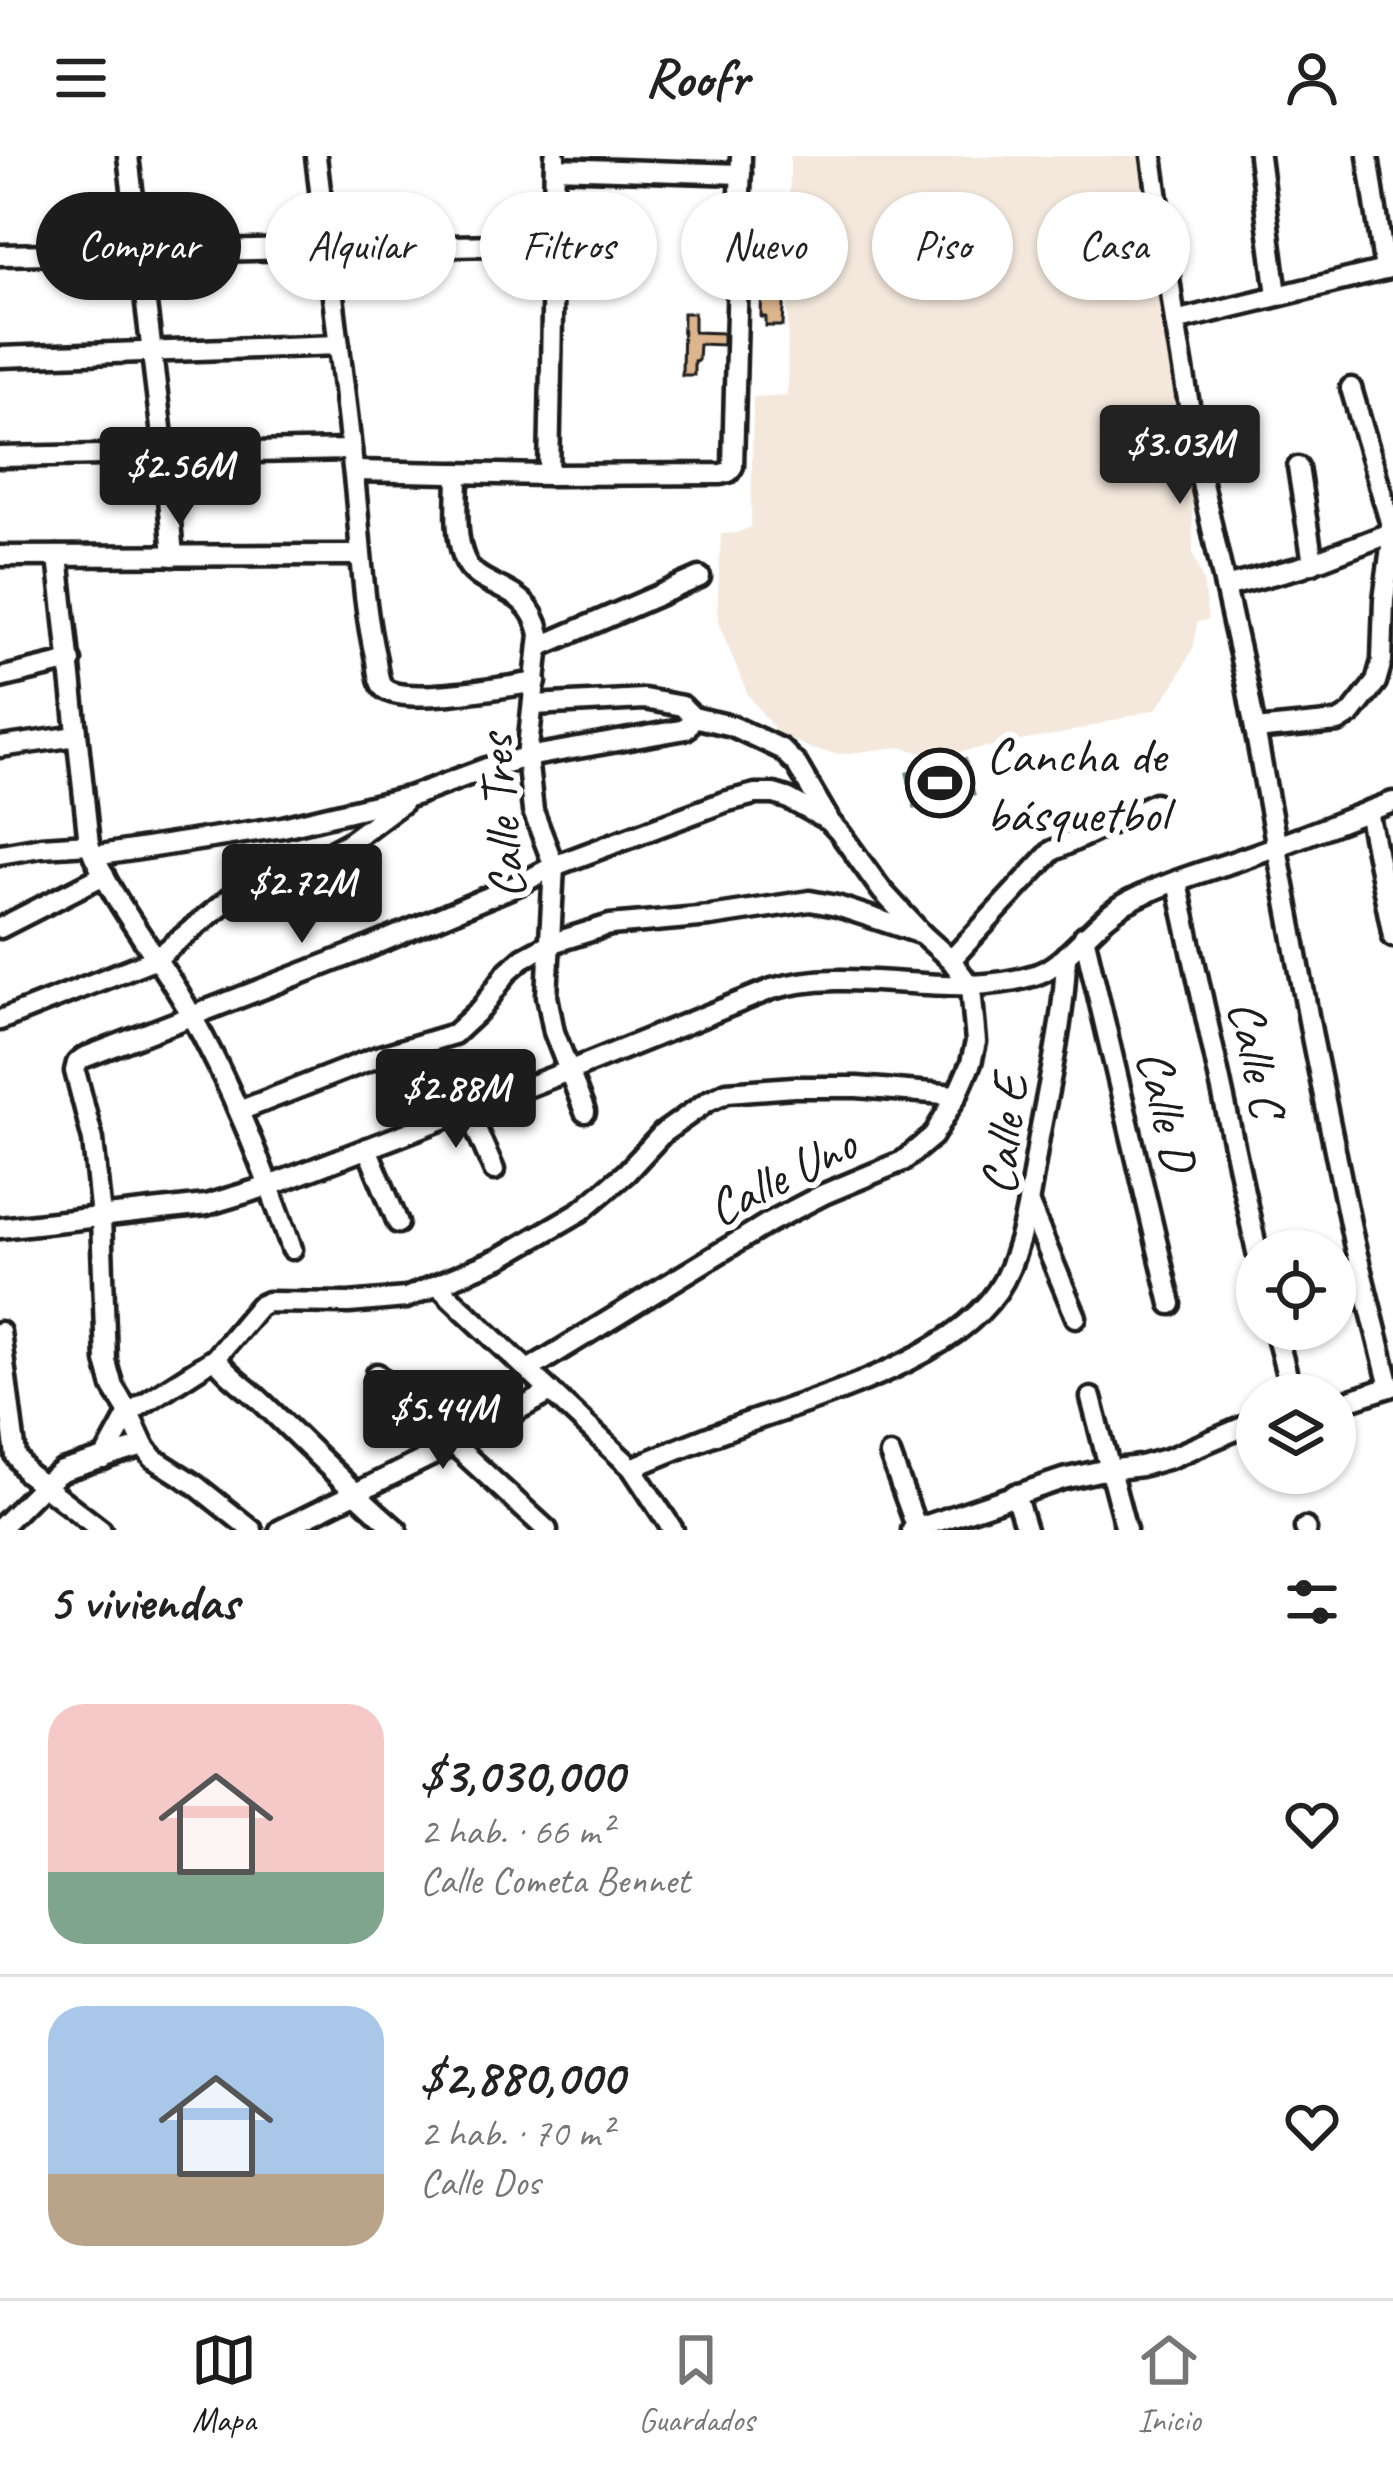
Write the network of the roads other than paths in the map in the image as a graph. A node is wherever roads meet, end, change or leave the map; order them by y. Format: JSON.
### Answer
{"nodes":[{"id":1,"x":128,"y":156,"type":"edge"},
{"id":2,"x":316,"y":156,"type":"edge"},
{"id":3,"x":1152,"y":156,"type":"edge"},
{"id":4,"x":1259,"y":156,"type":"edge"},
{"id":5,"x":1368,"y":156,"type":"edge"},
{"id":6,"x":555,"y":162,"type":"edge"},
{"id":7,"x":741,"y":165,"type":"edge"},
{"id":8,"x":132,"y":192,"type":"edge"},
{"id":9,"x":320,"y":192,"type":"edge"},
{"id":10,"x":555,"y":192,"type":"edge"},
{"id":11,"x":36,"y":254,"type":"edge"},
{"id":12,"x":0,"y":255,"type":"edge"},
{"id":13,"x":1389,"y":269,"type":"edge"},
{"id":14,"x":1277,"y":295,"type":"junction"},
{"id":15,"x":146,"y":300,"type":"edge"},
{"id":16,"x":333,"y":300,"type":"edge"},
{"id":17,"x":553,"y":300,"type":"edge"},
{"id":18,"x":1175,"y":321,"type":"junction"},
{"id":19,"x":339,"y":345,"type":"junction"},
{"id":20,"x":152,"y":351,"type":"junction"},
{"id":21,"x":0,"y":357,"type":"edge"},
{"id":22,"x":1351,"y":388,"type":"dead end"},
{"id":23,"x":351,"y":450,"type":"junction"},
{"id":24,"x":164,"y":452,"type":"junction"},
{"id":25,"x":0,"y":457,"type":"edge"},
{"id":26,"x":1298,"y":467,"type":"dead end"},
{"id":27,"x":354,"y":471,"type":"junction"},
{"id":28,"x":458,"y":473,"type":"junction"},
{"id":29,"x":549,"y":475,"type":"junction"},
{"id":30,"x":1393,"y":532,"type":"edge"},
{"id":31,"x":360,"y":555,"type":"junction"},
{"id":32,"x":0,"y":556,"type":"edge"},
{"id":33,"x":58,"y":556,"type":"junction"},
{"id":34,"x":172,"y":556,"type":"junction"},
{"id":35,"x":1313,"y":563,"type":"junction"},
{"id":36,"x":700,"y":577,"type":"dead end"},
{"id":37,"x":1225,"y":587,"type":"junction"},
{"id":38,"x":539,"y":647,"type":"junction"},
{"id":39,"x":71,"y":661,"type":"junction"},
{"id":40,"x":0,"y":678,"type":"edge"},
{"id":41,"x":536,"y":682,"type":"junction"},
{"id":42,"x":534,"y":705,"type":"junction"},
{"id":43,"x":694,"y":717,"type":"junction"},
{"id":44,"x":1255,"y":730,"type":"junction"},
{"id":45,"x":77,"y":736,"type":"junction"},
{"id":46,"x":0,"y":747,"type":"edge"},
{"id":47,"x":527,"y":757,"type":"junction"},
{"id":48,"x":412,"y":796,"type":"junction"},
{"id":49,"x":1393,"y":802,"type":"edge"},
{"id":50,"x":1155,"y":803,"type":"dead end"},
{"id":51,"x":1368,"y":811,"type":"junction"},
{"id":52,"x":832,"y":825,"type":"junction"},
{"id":53,"x":1276,"y":847,"type":"junction"},
{"id":54,"x":92,"y":850,"type":"junction"},
{"id":55,"x":0,"y":854,"type":"edge"},
{"id":56,"x":554,"y":866,"type":"junction"},
{"id":57,"x":104,"y":875,"type":"junction"},
{"id":58,"x":1177,"y":882,"type":"junction"},
{"id":59,"x":0,"y":928,"type":"edge"},
{"id":60,"x":922,"y":934,"type":"junction"},
{"id":61,"x":1084,"y":936,"type":"junction"},
{"id":62,"x":1393,"y":936,"type":"edge"},
{"id":63,"x":549,"y":944,"type":"junction"},
{"id":64,"x":1066,"y":955,"type":"junction"},
{"id":65,"x":157,"y":958,"type":"junction"},
{"id":66,"x":951,"y":960,"type":"junction"},
{"id":67,"x":971,"y":987,"type":"junction"},
{"id":68,"x":194,"y":1018,"type":"junction"},
{"id":69,"x":0,"y":1020,"type":"edge"},
{"id":70,"x":571,"y":1070,"type":"junction"},
{"id":71,"x":957,"y":1095,"type":"junction"},
{"id":72,"x":468,"y":1110,"type":"junction"},
{"id":73,"x":239,"y":1112,"type":"junction"},
{"id":74,"x":585,"y":1112,"type":"dead end"},
{"id":75,"x":368,"y":1148,"type":"junction"},
{"id":76,"x":494,"y":1170,"type":"dead end"},
{"id":77,"x":269,"y":1186,"type":"junction"},
{"id":78,"x":1028,"y":1202,"type":"junction"},
{"id":79,"x":100,"y":1217,"type":"junction"},
{"id":80,"x":398,"y":1223,"type":"dead end"},
{"id":81,"x":0,"y":1228,"type":"edge"},
{"id":82,"x":1252,"y":1230,"type":"edge"},
{"id":83,"x":292,"y":1250,"type":"dead end"},
{"id":84,"x":438,"y":1286,"type":"junction"},
{"id":85,"x":1171,"y":1304,"type":"dead end"},
{"id":86,"x":1076,"y":1317,"type":"dead end"},
{"id":87,"x":0,"y":1332,"type":"edge"},
{"id":88,"x":215,"y":1358,"type":"junction"},
{"id":89,"x":528,"y":1370,"type":"junction"},
{"id":90,"x":377,"y":1373,"type":"dead end"},
{"id":91,"x":1391,"y":1387,"type":"edge"},
{"id":92,"x":551,"y":1392,"type":"junction"},
{"id":93,"x":1091,"y":1398,"type":"dead end"},
{"id":94,"x":1356,"y":1398,"type":"edge"},
{"id":95,"x":129,"y":1413,"type":"junction"},
{"id":96,"x":1236,"y":1430,"type":"edge"},
{"id":97,"x":453,"y":1445,"type":"junction"},
{"id":98,"x":144,"y":1446,"type":"junction"},
{"id":99,"x":890,"y":1455,"type":"dead end"},
{"id":100,"x":104,"y":1459,"type":"junction"},
{"id":101,"x":632,"y":1468,"type":"junction"},
{"id":102,"x":1110,"y":1470,"type":"junction"},
{"id":103,"x":43,"y":1485,"type":"junction"},
{"id":104,"x":354,"y":1493,"type":"junction"},
{"id":105,"x":1015,"y":1494,"type":"junction"},
{"id":106,"x":0,"y":1528,"type":"edge"},
{"id":107,"x":915,"y":1529,"type":"edge"},
{"id":108,"x":101,"y":1530,"type":"edge"},
{"id":109,"x":251,"y":1530,"type":"edge"},
{"id":110,"x":280,"y":1530,"type":"edge"},
{"id":111,"x":397,"y":1530,"type":"edge"},
{"id":112,"x":547,"y":1530,"type":"edge"},
{"id":113,"x":673,"y":1530,"type":"edge"},
{"id":114,"x":1026,"y":1530,"type":"edge"},
{"id":115,"x":1126,"y":1530,"type":"edge"}],
"edges":[{"from":1,"to":8,"type":"street"},
{"from":2,"to":9,"type":"street"},
{"from":3,"to":18,"type":"street"},
{"from":4,"to":14,"type":"street"},
{"from":5,"to":13,"type":"street"},
{"from":6,"to":7,"type":"street"},
{"from":6,"to":10,"type":"street"},
{"from":7,"to":29,"type":"street"},
{"from":11,"to":12,"type":"street"},
{"from":13,"to":14,"type":"street"},
{"from":14,"to":18,"type":"street"},
{"from":15,"to":20,"type":"street"},
{"from":16,"to":19,"type":"street"},
{"from":17,"to":29,"type":"street"},
{"from":18,"to":37,"type":"street"},
{"from":19,"to":20,"type":"street"},
{"from":19,"to":23,"type":"street"},
{"from":20,"to":21,"type":"street"},
{"from":20,"to":24,"type":"street"},
{"from":22,"to":30,"type":"street"},
{"from":23,"to":24,"type":"street"},
{"from":23,"to":27,"type":"street"},
{"from":24,"to":25,"type":"street"},
{"from":24,"to":34,"type":"street"},
{"from":26,"to":35,"type":"street"},
{"from":27,"to":28,"type":"street"},
{"from":27,"to":31,"type":"street"},
{"from":28,"to":29,"type":"street"},
{"from":28,"to":38,"type":"street","name":"Calle Tres"},
{"from":30,"to":35,"type":"street"},
{"from":30,"to":44,"type":"street"},
{"from":31,"to":34,"type":"street"},
{"from":31,"to":41,"type":"street"},
{"from":32,"to":33,"type":"street"},
{"from":33,"to":34,"type":"street"},
{"from":33,"to":39,"type":"street"},
{"from":35,"to":37,"type":"street"},
{"from":36,"to":38,"type":"street"},
{"from":37,"to":44,"type":"street"},
{"from":38,"to":41,"type":"street","name":"Calle Tres"},
{"from":39,"to":40,"type":"street"},
{"from":39,"to":45,"type":"street"},
{"from":41,"to":42,"type":"street","name":"Calle Tres"},
{"from":42,"to":43,"type":"street"},
{"from":42,"to":47,"type":"street","name":"Calle Tres"},
{"from":43,"to":47,"type":"street"},
{"from":43,"to":52,"type":"street"},
{"from":44,"to":53,"type":"street"},
{"from":45,"to":46,"type":"street"},
{"from":45,"to":54,"type":"street"},
{"from":47,"to":48,"type":"street"},
{"from":47,"to":56,"type":"street","name":"Calle Tres"},
{"from":48,"to":54,"type":"street"},
{"from":48,"to":65,"type":"street"},
{"from":49,"to":51,"type":"street"},
{"from":50,"to":66,"type":"street"},
{"from":51,"to":53,"type":"street"},
{"from":51,"to":62,"type":"street"},
{"from":52,"to":56,"type":"street"},
{"from":52,"to":60,"type":"street"},
{"from":53,"to":58,"type":"street"},
{"from":53,"to":91,"type":"street"},
{"from":54,"to":55,"type":"street"},
{"from":54,"to":57,"type":"street"},
{"from":56,"to":63,"type":"street","name":"Calle Tres"},
{"from":56,"to":68,"type":"street"},
{"from":57,"to":59,"type":"street"},
{"from":57,"to":65,"type":"street"},
{"from":58,"to":61,"type":"street"},
{"from":58,"to":82,"type":"street","name":"Calle C"},
{"from":60,"to":63,"type":"street"},
{"from":60,"to":66,"type":"street"},
{"from":61,"to":64,"type":"street"},
{"from":61,"to":85,"type":"street","name":"Calle D"},
{"from":63,"to":70,"type":"street","name":"Calle Tres"},
{"from":63,"to":73,"type":"street"},
{"from":64,"to":67,"type":"street"},
{"from":64,"to":78,"type":"street","name":"Calle E"},
{"from":65,"to":68,"type":"street"},
{"from":65,"to":69,"type":"street"},
{"from":66,"to":67,"type":"street"},
{"from":67,"to":70,"type":"street"},
{"from":67,"to":71,"type":"street","name":"Calle Uno"},
{"from":68,"to":73,"type":"street"},
{"from":68,"to":79,"type":"street"},
{"from":70,"to":72,"type":"street"},
{"from":70,"to":74,"type":"street","name":"Calle Tres"},
{"from":71,"to":84,"type":"street"},
{"from":71,"to":89,"type":"street","name":"Calle Uno"},
{"from":72,"to":75,"type":"street"},
{"from":72,"to":76,"type":"street"},
{"from":73,"to":77,"type":"street"},
{"from":75,"to":77,"type":"street"},
{"from":75,"to":80,"type":"street"},
{"from":77,"to":79,"type":"street"},
{"from":77,"to":83,"type":"street"},
{"from":78,"to":86,"type":"street","name":"Calle E"},
{"from":78,"to":101,"type":"street"},
{"from":79,"to":81,"type":"street"},
{"from":79,"to":95,"type":"street"},
{"from":84,"to":88,"type":"street"},
{"from":84,"to":89,"type":"street"},
{"from":87,"to":103,"type":"street"},
{"from":88,"to":95,"type":"street"},
{"from":88,"to":104,"type":"street"},
{"from":89,"to":92,"type":"street"},
{"from":90,"to":97,"type":"street"},
{"from":91,"to":94,"type":"street"},
{"from":92,"to":97,"type":"street"},
{"from":92,"to":101,"type":"street"},
{"from":93,"to":102,"type":"street"},
{"from":95,"to":98,"type":"street"},
{"from":95,"to":100,"type":"street"},
{"from":96,"to":102,"type":"street"},
{"from":97,"to":104,"type":"street"},
{"from":97,"to":112,"type":"street"},
{"from":98,"to":100,"type":"street"},
{"from":98,"to":109,"type":"street"},
{"from":99,"to":107,"type":"street"},
{"from":100,"to":103,"type":"street"},
{"from":101,"to":113,"type":"street"},
{"from":102,"to":105,"type":"street"},
{"from":102,"to":115,"type":"street"},
{"from":103,"to":106,"type":"street"},
{"from":103,"to":108,"type":"street"},
{"from":104,"to":110,"type":"street"},
{"from":104,"to":111,"type":"street"},
{"from":105,"to":107,"type":"street"},
{"from":105,"to":114,"type":"street"}]}
